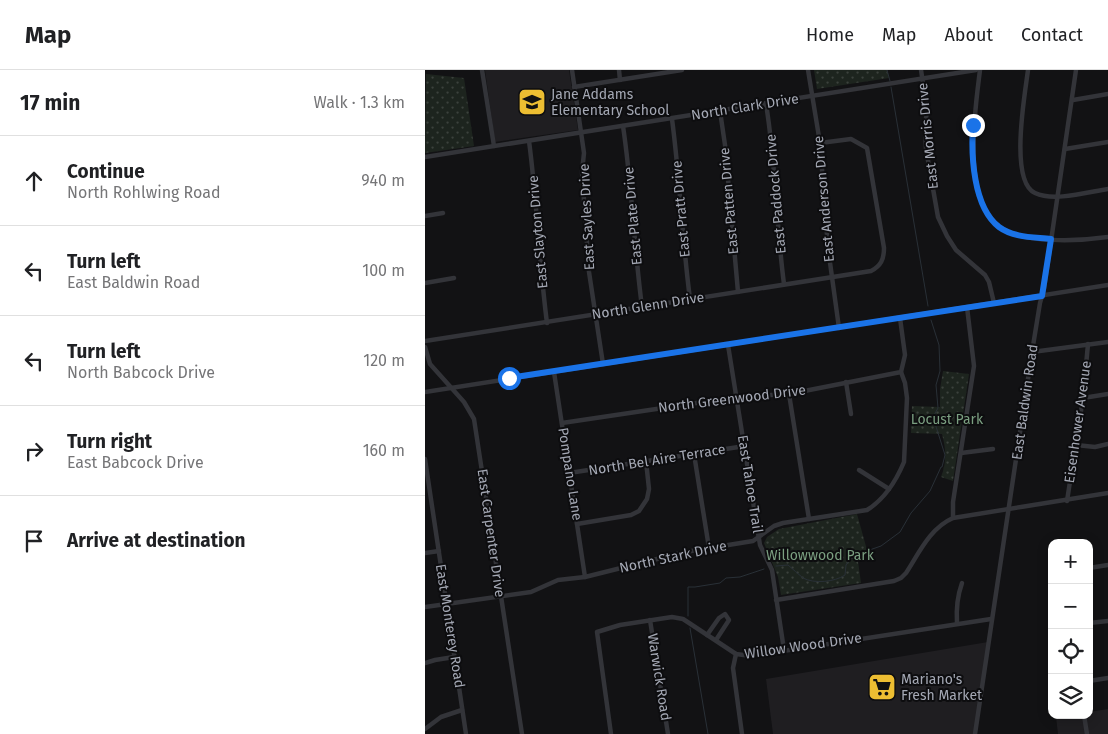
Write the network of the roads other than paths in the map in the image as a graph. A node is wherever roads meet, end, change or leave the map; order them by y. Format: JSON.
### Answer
{"nodes":[{"id":1,"x":482,"y":70,"type":"edge"},
{"id":2,"x":572,"y":70,"type":"edge"},
{"id":3,"x":619,"y":70,"type":"edge"},
{"id":4,"x":682,"y":70,"type":"edge"},
{"id":5,"x":808,"y":70,"type":"edge"},
{"id":6,"x":921,"y":70,"type":"edge"},
{"id":7,"x":976,"y":70,"type":"edge"},
{"id":8,"x":980,"y":70,"type":"edge"},
{"id":9,"x":1028,"y":70,"type":"edge"},
{"id":10,"x":1076,"y":70,"type":"edge"},
{"id":11,"x":666,"y":71,"type":"edge"},
{"id":12,"x":922,"y":78,"type":"junction"},
{"id":13,"x":621,"y":80,"type":"junction"},
{"id":14,"x":574,"y":87,"type":"junction"},
{"id":15,"x":1108,"y":94,"type":"edge"},
{"id":16,"x":813,"y":97,"type":"junction"},
{"id":17,"x":1073,"y":100,"type":"junction"},
{"id":18,"x":766,"y":104,"type":"junction"},
{"id":19,"x":720,"y":111,"type":"junction"},
{"id":20,"x":672,"y":119,"type":"junction"},
{"id":21,"x":623,"y":126,"type":"junction"},
{"id":22,"x":581,"y":133,"type":"junction"},
{"id":23,"x":529,"y":141,"type":"junction"},
{"id":24,"x":1108,"y":142,"type":"edge"},
{"id":25,"x":820,"y":143,"type":"junction"},
{"id":26,"x":494,"y":146,"type":"junction"},
{"id":27,"x":1065,"y":149,"type":"junction"},
{"id":28,"x":425,"y":157,"type":"edge"},
{"id":29,"x":1108,"y":189,"type":"edge"},
{"id":30,"x":1057,"y":197,"type":"junction"},
{"id":31,"x":443,"y":213,"type":"dead end"},
{"id":32,"x":425,"y":216,"type":"edge"},
{"id":33,"x":1108,"y":237,"type":"edge"},
{"id":34,"x":1051,"y":239,"type":"junction"},
{"id":35,"x":832,"y":277,"type":"junction"},
{"id":36,"x":454,"y":278,"type":"dead end"},
{"id":37,"x":425,"y":283,"type":"edge"},
{"id":38,"x":784,"y":284,"type":"junction"},
{"id":39,"x":1108,"y":286,"type":"edge"},
{"id":40,"x":738,"y":292,"type":"junction"},
{"id":41,"x":1042,"y":296,"type":"junction"},
{"id":42,"x":690,"y":299,"type":"junction"},
{"id":43,"x":993,"y":303,"type":"junction"},
{"id":44,"x":642,"y":307,"type":"junction"},
{"id":45,"x":967,"y":307,"type":"junction"},
{"id":46,"x":595,"y":315,"type":"junction"},
{"id":47,"x":900,"y":318,"type":"junction"},
{"id":48,"x":547,"y":323,"type":"junction"},
{"id":49,"x":839,"y":328,"type":"junction"},
{"id":50,"x":425,"y":341,"type":"edge"},
{"id":51,"x":1108,"y":342,"type":"edge"},
{"id":52,"x":728,"y":344,"type":"junction"},
{"id":53,"x":1088,"y":344,"type":"junction"},
{"id":54,"x":425,"y":347,"type":"edge"},
{"id":55,"x":1032,"y":352,"type":"junction"},
{"id":56,"x":603,"y":364,"type":"junction"},
{"id":57,"x":554,"y":372,"type":"junction"},
{"id":58,"x":901,"y":372,"type":"junction"},
{"id":59,"x":846,"y":382,"type":"junction"},
{"id":60,"x":451,"y":387,"type":"junction"},
{"id":61,"x":425,"y":392,"type":"edge"},
{"id":62,"x":789,"y":394,"type":"junction"},
{"id":63,"x":1108,"y":394,"type":"edge"},
{"id":64,"x":737,"y":397,"type":"junction"},
{"id":65,"x":1083,"y":398,"type":"junction"},
{"id":66,"x":851,"y":414,"type":"dead end"},
{"id":67,"x":562,"y":423,"type":"junction"},
{"id":68,"x":1108,"y":444,"type":"edge"},
{"id":69,"x":745,"y":446,"type":"junction"},
{"id":70,"x":1076,"y":446,"type":"junction"},
{"id":71,"x":993,"y":449,"type":"dead end"},
{"id":72,"x":694,"y":454,"type":"junction"},
{"id":73,"x":961,"y":454,"type":"junction"},
{"id":74,"x":425,"y":459,"type":"edge"},
{"id":75,"x":646,"y":461,"type":"junction"},
{"id":76,"x":859,"y":470,"type":"dead end"},
{"id":77,"x":569,"y":473,"type":"junction"},
{"id":78,"x":889,"y":489,"type":"junction"},
{"id":79,"x":1108,"y":493,"type":"edge"},
{"id":80,"x":431,"y":498,"type":"junction"},
{"id":81,"x":425,"y":499,"type":"edge"},
{"id":82,"x":1067,"y":501,"type":"junction"},
{"id":83,"x":1009,"y":510,"type":"junction"},
{"id":84,"x":953,"y":518,"type":"junction"},
{"id":85,"x":809,"y":519,"type":"junction"},
{"id":86,"x":577,"y":524,"type":"junction"},
{"id":87,"x":759,"y":537,"type":"junction"},
{"id":88,"x":709,"y":548,"type":"junction"},
{"id":89,"x":439,"y":551,"type":"junction"},
{"id":90,"x":425,"y":553,"type":"edge"},
{"id":91,"x":1108,"y":565,"type":"edge"},
{"id":92,"x":1093,"y":567,"type":"edge"},
{"id":93,"x":585,"y":577,"type":"junction"},
{"id":94,"x":962,"y":583,"type":"dead end"},
{"id":95,"x":501,"y":596,"type":"junction"},
{"id":96,"x":776,"y":600,"type":"junction"},
{"id":97,"x":447,"y":604,"type":"junction"},
{"id":98,"x":425,"y":607,"type":"edge"},
{"id":99,"x":991,"y":618,"type":"junction"},
{"id":100,"x":651,"y":620,"type":"junction"},
{"id":101,"x":1108,"y":620,"type":"edge"},
{"id":102,"x":957,"y":623,"type":"junction"},
{"id":103,"x":1093,"y":623,"type":"edge"},
{"id":104,"x":707,"y":635,"type":"junction"},
{"id":105,"x":716,"y":640,"type":"junction"},
{"id":106,"x":784,"y":650,"type":"junction"},
{"id":107,"x":737,"y":654,"type":"junction"},
{"id":108,"x":454,"y":657,"type":"junction"},
{"id":109,"x":425,"y":663,"type":"edge"},
{"id":110,"x":1108,"y":678,"type":"edge"},
{"id":111,"x":1093,"y":680,"type":"edge"},
{"id":112,"x":462,"y":710,"type":"junction"},
{"id":113,"x":1085,"y":719,"type":"edge"},
{"id":114,"x":425,"y":729,"type":"edge"},
{"id":115,"x":466,"y":734,"type":"edge"},
{"id":116,"x":521,"y":734,"type":"edge"},
{"id":117,"x":611,"y":734,"type":"edge"},
{"id":118,"x":668,"y":734,"type":"edge"},
{"id":119,"x":742,"y":734,"type":"edge"},
{"id":120,"x":975,"y":734,"type":"edge"},
{"id":121,"x":1087,"y":734,"type":"edge"}],
"edges":[{"from":1,"to":26,"type":"street"},
{"from":2,"to":14,"type":"street","name":"East Sayles Drive"},
{"from":3,"to":13,"type":"street"},
{"from":4,"to":11,"type":"street"},
{"from":5,"to":16,"type":"street","name":"East Anderson Drive"},
{"from":6,"to":12,"type":"street","name":"East Morris Drive"},
{"from":7,"to":12,"type":"street","name":"North Clark Drive"},
{"from":8,"to":34,"type":"street"},
{"from":9,"to":30,"type":"street"},
{"from":10,"to":17,"type":"street","name":"East Baldwin Road"},
{"from":11,"to":13,"type":"street"},
{"from":12,"to":16,"type":"street","name":"North Clark Drive"},
{"from":12,"to":43,"type":"street","name":"East Morris Drive"},
{"from":13,"to":14,"type":"street"},
{"from":14,"to":22,"type":"street","name":"East Sayles Drive"},
{"from":15,"to":17,"type":"street"},
{"from":16,"to":18,"type":"street","name":"North Clark Drive"},
{"from":16,"to":25,"type":"street","name":"East Anderson Drive"},
{"from":17,"to":27,"type":"street","name":"East Baldwin Road"},
{"from":18,"to":19,"type":"street","name":"North Clark Drive"},
{"from":18,"to":38,"type":"street","name":"East Paddock Drive"},
{"from":19,"to":20,"type":"street","name":"North Clark Drive"},
{"from":19,"to":40,"type":"street","name":"East Patten Drive"},
{"from":20,"to":21,"type":"street","name":"North Clark Drive"},
{"from":20,"to":42,"type":"street","name":"East Pratt Drive"},
{"from":21,"to":22,"type":"street","name":"North Clark Drive"},
{"from":21,"to":44,"type":"street","name":"East Plate Drive"},
{"from":22,"to":23,"type":"street","name":"North Clark Drive"},
{"from":22,"to":46,"type":"street","name":"East Sayles Drive"},
{"from":23,"to":26,"type":"street","name":"North Clark Drive"},
{"from":23,"to":48,"type":"street","name":"East Slayton Drive"},
{"from":24,"to":27,"type":"street"},
{"from":25,"to":35,"type":"street","name":"East Anderson Drive"},
{"from":25,"to":35,"type":"street","name":"North Glenn Drive"},
{"from":26,"to":28,"type":"street","name":"North Clark Drive"},
{"from":27,"to":30,"type":"street","name":"East Baldwin Road"},
{"from":29,"to":30,"type":"street"},
{"from":30,"to":34,"type":"street","name":"East Baldwin Road"},
{"from":31,"to":32,"type":"street"},
{"from":33,"to":34,"type":"street"},
{"from":34,"to":41,"type":"street","name":"East Baldwin Road"},
{"from":35,"to":38,"type":"street","name":"North Glenn Drive"},
{"from":35,"to":49,"type":"street","name":"East Anderson Drive"},
{"from":36,"to":37,"type":"street"},
{"from":38,"to":40,"type":"street","name":"North Glenn Drive"},
{"from":39,"to":41,"type":"street"},
{"from":40,"to":42,"type":"street","name":"North Glenn Drive"},
{"from":41,"to":43,"type":"street"},
{"from":41,"to":55,"type":"street","name":"East Baldwin Road"},
{"from":42,"to":44,"type":"street","name":"North Glenn Drive"},
{"from":43,"to":45,"type":"street"},
{"from":44,"to":46,"type":"street","name":"North Glenn Drive"},
{"from":45,"to":47,"type":"street"},
{"from":45,"to":73,"type":"street"},
{"from":46,"to":48,"type":"street","name":"North Glenn Drive"},
{"from":46,"to":56,"type":"street","name":"East Sayles Drive"},
{"from":47,"to":49,"type":"street"},
{"from":47,"to":58,"type":"street"},
{"from":48,"to":50,"type":"street","name":"North Glenn Drive"},
{"from":49,"to":52,"type":"street"},
{"from":51,"to":53,"type":"street"},
{"from":52,"to":56,"type":"street"},
{"from":52,"to":64,"type":"street","name":"East Tahoe Trail"},
{"from":53,"to":55,"type":"street"},
{"from":53,"to":65,"type":"street","name":"Eisenhower Avenue"},
{"from":54,"to":60,"type":"street","name":"East Carpenter Drive"},
{"from":55,"to":83,"type":"street","name":"East Baldwin Road"},
{"from":56,"to":57,"type":"street"},
{"from":57,"to":60,"type":"street"},
{"from":57,"to":67,"type":"street","name":"Pompano Lane"},
{"from":58,"to":59,"type":"street","name":"North Greenwood Drive"},
{"from":58,"to":78,"type":"street","name":"North Stark Drive"},
{"from":59,"to":62,"type":"street","name":"North Greenwood Drive"},
{"from":59,"to":66,"type":"street"},
{"from":60,"to":61,"type":"street"},
{"from":60,"to":95,"type":"street","name":"East Carpenter Drive"},
{"from":62,"to":64,"type":"street","name":"North Greenwood Drive"},
{"from":62,"to":85,"type":"street"},
{"from":63,"to":65,"type":"street"},
{"from":64,"to":67,"type":"street","name":"North Greenwood Drive"},
{"from":64,"to":69,"type":"street","name":"East Tahoe Trail"},
{"from":65,"to":70,"type":"street","name":"Eisenhower Avenue"},
{"from":67,"to":77,"type":"street","name":"Pompano Lane"},
{"from":68,"to":70,"type":"street"},
{"from":69,"to":72,"type":"street","name":"North Bel Aire Terrace"},
{"from":69,"to":87,"type":"street","name":"East Tahoe Trail"},
{"from":70,"to":82,"type":"street","name":"Eisenhower Avenue"},
{"from":71,"to":73,"type":"street"},
{"from":72,"to":75,"type":"street","name":"North Bel Aire Terrace"},
{"from":72,"to":88,"type":"street"},
{"from":73,"to":84,"type":"street"},
{"from":74,"to":80,"type":"street","name":"East Monterey Road"},
{"from":75,"to":77,"type":"street","name":"North Bel Aire Terrace"},
{"from":75,"to":86,"type":"street"},
{"from":76,"to":78,"type":"street"},
{"from":77,"to":86,"type":"street","name":"Pompano Lane"},
{"from":78,"to":85,"type":"street","name":"North Stark Drive"},
{"from":79,"to":82,"type":"street"},
{"from":80,"to":81,"type":"street"},
{"from":80,"to":89,"type":"street","name":"East Monterey Road"},
{"from":82,"to":83,"type":"street"},
{"from":83,"to":84,"type":"street"},
{"from":83,"to":99,"type":"street","name":"East Baldwin Road"},
{"from":84,"to":96,"type":"street"},
{"from":85,"to":87,"type":"street","name":"North Stark Drive"},
{"from":86,"to":93,"type":"street","name":"Pompano Lane"},
{"from":87,"to":88,"type":"street","name":"North Stark Drive"},
{"from":87,"to":96,"type":"street","name":"East Tahoe Trail"},
{"from":88,"to":93,"type":"street","name":"North Stark Drive"},
{"from":89,"to":90,"type":"street"},
{"from":89,"to":97,"type":"street","name":"East Monterey Road"},
{"from":91,"to":92,"type":"street"},
{"from":93,"to":95,"type":"street","name":"North Stark Drive"},
{"from":94,"to":102,"type":"street"},
{"from":95,"to":97,"type":"street","name":"North Stark Drive"},
{"from":95,"to":116,"type":"street","name":"East Carpenter Drive"},
{"from":96,"to":106,"type":"street","name":"East Tahoe Trail"},
{"from":97,"to":98,"type":"street","name":"North Stark Drive"},
{"from":97,"to":108,"type":"street","name":"East Monterey Road"},
{"from":99,"to":102,"type":"street","name":"Willow Wood Drive"},
{"from":99,"to":120,"type":"street","name":"East Baldwin Road"},
{"from":100,"to":104,"type":"street","name":"Willow Wood Drive"},
{"from":100,"to":117,"type":"street","name":"Willow Wood Drive"},
{"from":100,"to":118,"type":"street","name":"Warwick Road"},
{"from":101,"to":103,"type":"street"},
{"from":102,"to":106,"type":"street","name":"Willow Wood Drive"},
{"from":104,"to":105,"type":"street","name":"Willow Wood Drive"},
{"from":104,"to":105,"type":"street"},
{"from":105,"to":107,"type":"street","name":"Willow Wood Drive"},
{"from":106,"to":107,"type":"street","name":"Willow Wood Drive"},
{"from":107,"to":119,"type":"street"},
{"from":108,"to":109,"type":"street"},
{"from":108,"to":112,"type":"street","name":"East Monterey Road"},
{"from":110,"to":111,"type":"street"},
{"from":112,"to":114,"type":"street"},
{"from":112,"to":115,"type":"street","name":"East Monterey Road"},
{"from":113,"to":121,"type":"street"}]}
